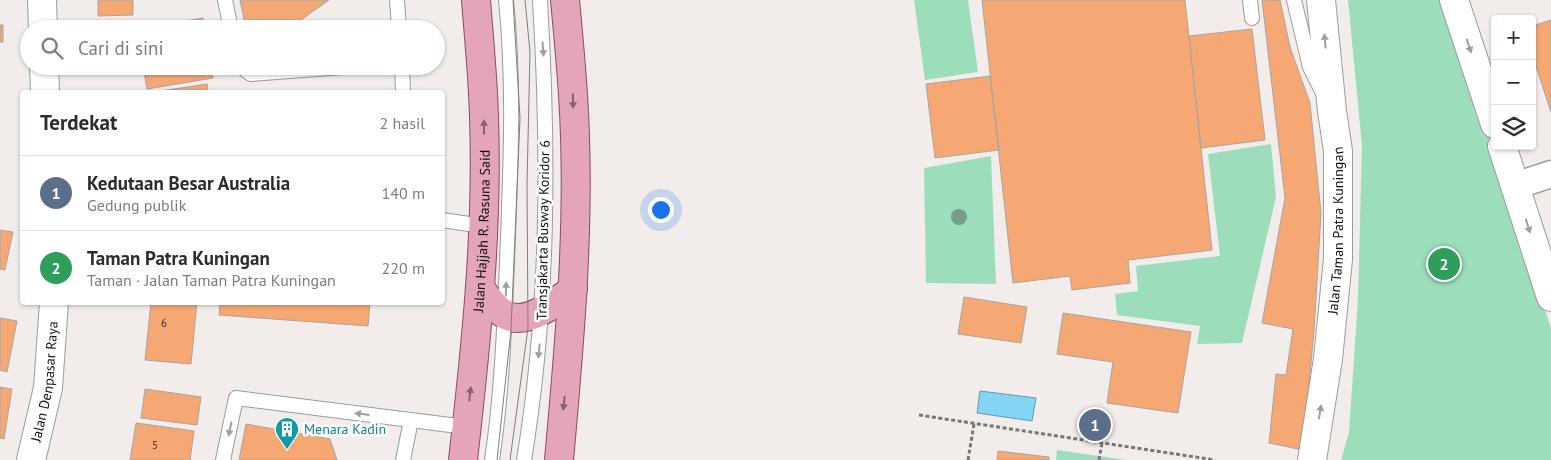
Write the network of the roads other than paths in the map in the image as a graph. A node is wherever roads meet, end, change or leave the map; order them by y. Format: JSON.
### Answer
{"nodes":[{"id":1,"x":42,"y":0,"type":"edge"},
{"id":2,"x":225,"y":0,"type":"edge"},
{"id":3,"x":397,"y":0,"type":"edge"},
{"id":4,"x":476,"y":0,"type":"edge"},
{"id":5,"x":506,"y":0,"type":"edge"},
{"id":6,"x":540,"y":0,"type":"edge"},
{"id":7,"x":565,"y":0,"type":"edge"},
{"id":8,"x":1250,"y":0,"type":"edge"},
{"id":9,"x":1294,"y":0,"type":"edge"},
{"id":10,"x":1321,"y":0,"type":"edge"},
{"id":11,"x":1454,"y":0,"type":"edge"},
{"id":12,"x":1252,"y":18,"type":"dead end"},
{"id":13,"x":42,"y":20,"type":"edge"},
{"id":14,"x":229,"y":20,"type":"edge"},
{"id":15,"x":398,"y":20,"type":"edge"},
{"id":16,"x":44,"y":75,"type":"edge"},
{"id":17,"x":402,"y":75,"type":"edge"},
{"id":18,"x":44,"y":90,"type":"edge"},
{"id":19,"x":402,"y":90,"type":"edge"},
{"id":20,"x":1332,"y":111,"type":"junction"},
{"id":21,"x":1491,"y":112,"type":"edge"},
{"id":22,"x":1503,"y":150,"type":"edge"},
{"id":23,"x":1551,"y":174,"type":"edge"},
{"id":24,"x":1515,"y":186,"type":"junction"},
{"id":25,"x":445,"y":220,"type":"edge"},
{"id":26,"x":483,"y":226,"type":"junction"},
{"id":27,"x":480,"y":288,"type":"junction"},
{"id":28,"x":573,"y":289,"type":"junction"},
{"id":29,"x":1551,"y":297,"type":"edge"},
{"id":30,"x":54,"y":305,"type":"edge"},
{"id":31,"x":542,"y":311,"type":"junction"},
{"id":32,"x":505,"y":315,"type":"junction"},
{"id":33,"x":411,"y":420,"type":"junction"},
{"id":34,"x":466,"y":427,"type":"junction"},
{"id":35,"x":31,"y":460,"type":"edge"},
{"id":36,"x":223,"y":460,"type":"edge"},
{"id":37,"x":403,"y":460,"type":"edge"},
{"id":38,"x":462,"y":460,"type":"edge"},
{"id":39,"x":492,"y":460,"type":"edge"},
{"id":40,"x":524,"y":460,"type":"edge"},
{"id":41,"x":559,"y":460,"type":"edge"},
{"id":42,"x":1312,"y":460,"type":"edge"}],
"edges":[{"from":1,"to":13,"type":"street"},
{"from":2,"to":14,"type":"lane"},
{"from":3,"to":15,"type":"lane"},
{"from":26,"to":4,"type":"main road","name":"Jalan Hajjah R. Rasuna Said","one_way":true},
{"from":32,"to":5,"type":"lane","one_way":true},
{"from":6,"to":31,"type":"lane","name":"Transjakarta Busway Koridor 6","one_way":true},
{"from":7,"to":28,"type":"main road","one_way":true},
{"from":8,"to":12,"type":"lane"},
{"from":9,"to":20,"type":"lane"},
{"from":20,"to":10,"type":"street","name":"Jalan Taman Patra Kuningan","one_way":true},
{"from":11,"to":21,"type":"street","one_way":true},
{"from":16,"to":18,"type":"street"},
{"from":17,"to":19,"type":"lane"},
{"from":42,"to":20,"type":"street","name":"Jalan Taman Patra Kuningan","one_way":true},
{"from":22,"to":24,"type":"street"},
{"from":23,"to":24,"type":"street"},
{"from":24,"to":29,"type":"street","one_way":true},
{"from":25,"to":26,"type":"lane"},
{"from":26,"to":27,"type":"main road","name":"Jalan Hajjah R. Rasuna Said"},
{"from":27,"to":32,"type":"main road"},
{"from":34,"to":27,"type":"main road","name":"Jalan Hajjah R. Rasuna Said","one_way":true},
{"from":28,"to":31,"type":"main road"},
{"from":28,"to":41,"type":"main road","one_way":true},
{"from":30,"to":35,"type":"street","name":"Jalan Denpasar Raya"},
{"from":31,"to":32,"type":"main road"},
{"from":31,"to":40,"type":"lane","name":"Transjakarta Busway Koridor 6","one_way":true},
{"from":32,"to":39,"type":"lane"},
{"from":33,"to":34,"type":"lane"},
{"from":33,"to":36,"type":"lane","one_way":true},
{"from":33,"to":37,"type":"lane"},
{"from":34,"to":38,"type":"main road","name":"Jalan Hajjah R. Rasuna Said"}]}
